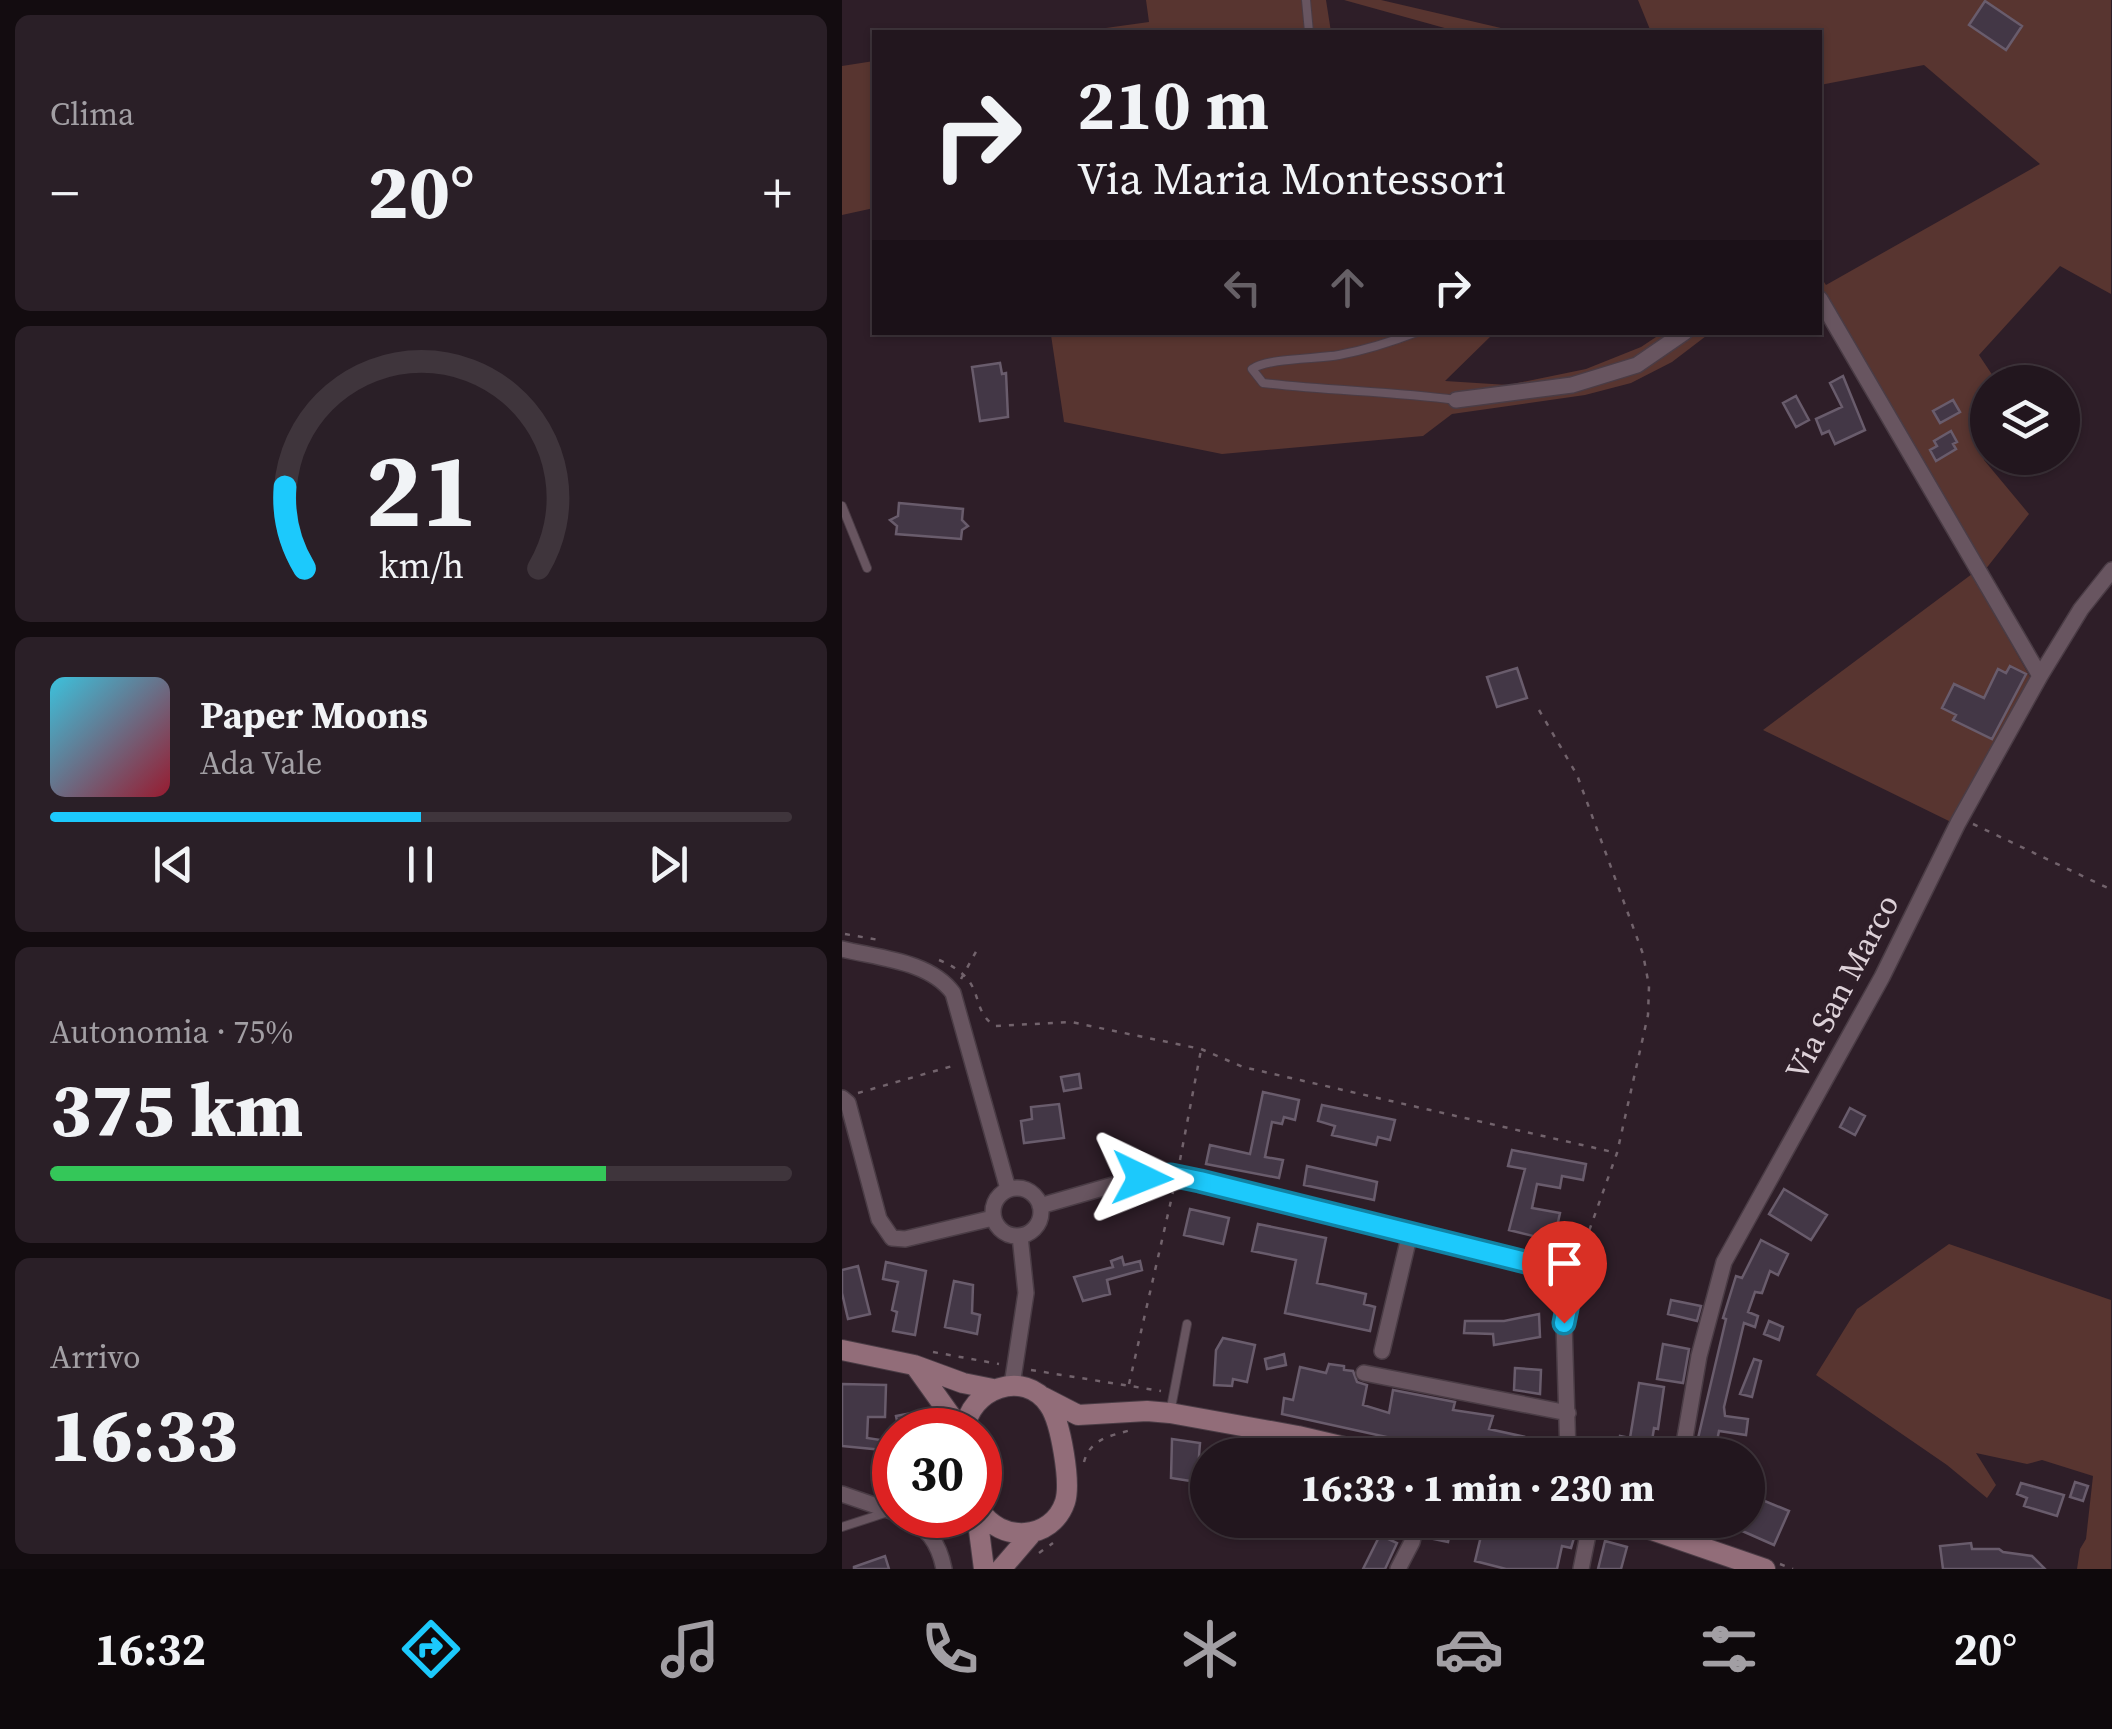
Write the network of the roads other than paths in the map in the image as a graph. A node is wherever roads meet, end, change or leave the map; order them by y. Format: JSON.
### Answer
{"nodes":[{"id":1,"x":1306,"y":0,"type":"edge"},
{"id":2,"x":1309,"y":30,"type":"edge"},
{"id":3,"x":1822,"y":302,"type":"edge"},
{"id":4,"x":1409,"y":335,"type":"edge"},
{"id":5,"x":1681,"y":335,"type":"edge"},
{"id":6,"x":1456,"y":400,"type":"joint"},
{"id":7,"x":842,"y":506,"type":"edge"},
{"id":8,"x":867,"y":568,"type":"dead end"},
{"id":9,"x":2112,"y":570,"type":"edge"},
{"id":10,"x":2040,"y":676,"type":"junction"},
{"id":11,"x":842,"y":949,"type":"edge"},
{"id":12,"x":842,"y":1098,"type":"edge"},
{"id":13,"x":1008,"y":1189,"type":"junction"},
{"id":14,"x":1040,"y":1206,"type":"junction"},
{"id":15,"x":993,"y":1218,"type":"junction"},
{"id":16,"x":1410,"y":1232,"type":"junction"},
{"id":17,"x":1020,"y":1236,"type":"junction"},
{"id":18,"x":1186,"y":1324,"type":"dead end"},
{"id":19,"x":842,"y":1350,"type":"edge"},
{"id":20,"x":1382,"y":1351,"type":"dead end"},
{"id":21,"x":914,"y":1366,"type":"junction"},
{"id":22,"x":1364,"y":1373,"type":"dead end"},
{"id":23,"x":1007,"y":1380,"type":"junction"},
{"id":24,"x":1043,"y":1397,"type":"junction"},
{"id":25,"x":1172,"y":1403,"type":"junction"},
{"id":26,"x":946,"y":1408,"type":"edge"},
{"id":27,"x":972,"y":1408,"type":"edge"},
{"id":28,"x":1568,"y":1413,"type":"junction"},
{"id":29,"x":1104,"y":1416,"type":"junction"},
{"id":30,"x":1312,"y":1438,"type":"edge"},
{"id":31,"x":1568,"y":1438,"type":"edge"},
{"id":32,"x":1685,"y":1438,"type":"edge"},
{"id":33,"x":1073,"y":1468,"type":"junction"},
{"id":34,"x":842,"y":1494,"type":"edge"},
{"id":35,"x":872,"y":1504,"type":"edge"},
{"id":36,"x":872,"y":1519,"type":"edge"},
{"id":37,"x":842,"y":1527,"type":"edge"},
{"id":38,"x":1002,"y":1530,"type":"edge"},
{"id":39,"x":1032,"y":1533,"type":"junction"},
{"id":40,"x":934,"y":1538,"type":"edge"},
{"id":41,"x":981,"y":1538,"type":"edge"},
{"id":42,"x":1413,"y":1538,"type":"edge"},
{"id":43,"x":1588,"y":1538,"type":"edge"},
{"id":44,"x":1696,"y":1538,"type":"edge"},
{"id":45,"x":944,"y":1569,"type":"edge"},
{"id":46,"x":984,"y":1569,"type":"edge"},
{"id":47,"x":1001,"y":1569,"type":"edge"},
{"id":48,"x":1398,"y":1569,"type":"edge"},
{"id":49,"x":1582,"y":1569,"type":"edge"},
{"id":50,"x":1765,"y":1569,"type":"edge"}],
"edges":[{"from":1,"to":2,"type":"lane"},
{"from":3,"to":10,"type":"street"},
{"from":4,"to":6,"type":"lane"},
{"from":5,"to":6,"type":"street"},
{"from":7,"to":8,"type":"lane"},
{"from":9,"to":10,"type":"street","name":"Via San Marco"},
{"from":10,"to":32,"type":"street","name":"Via San Marco"},
{"from":11,"to":13,"type":"street"},
{"from":12,"to":15,"type":"street"},
{"from":13,"to":14,"type":"street"},
{"from":13,"to":15,"type":"street"},
{"from":14,"to":16,"type":"street"},
{"from":14,"to":17,"type":"street"},
{"from":15,"to":17,"type":"street"},
{"from":16,"to":20,"type":"street"},
{"from":16,"to":28,"type":"street"},
{"from":17,"to":23,"type":"street"},
{"from":18,"to":25,"type":"lane"},
{"from":19,"to":21,"type":"main road"},
{"from":21,"to":23,"type":"main road"},
{"from":21,"to":26,"type":"main road"},
{"from":22,"to":28,"type":"street"},
{"from":23,"to":24,"type":"main road"},
{"from":23,"to":27,"type":"main road"},
{"from":24,"to":29,"type":"main road"},
{"from":24,"to":33,"type":"main road"},
{"from":25,"to":29,"type":"main road"},
{"from":25,"to":30,"type":"main road"},
{"from":28,"to":31,"type":"street"},
{"from":29,"to":33,"type":"main road"},
{"from":33,"to":39,"type":"main road"},
{"from":34,"to":35,"type":"street"},
{"from":36,"to":37,"type":"lane"},
{"from":38,"to":39,"type":"main road"},
{"from":39,"to":47,"type":"main road"},
{"from":40,"to":45,"type":"street"},
{"from":41,"to":46,"type":"main road"},
{"from":42,"to":48,"type":"street"},
{"from":43,"to":49,"type":"street"},
{"from":44,"to":50,"type":"main road"}]}
